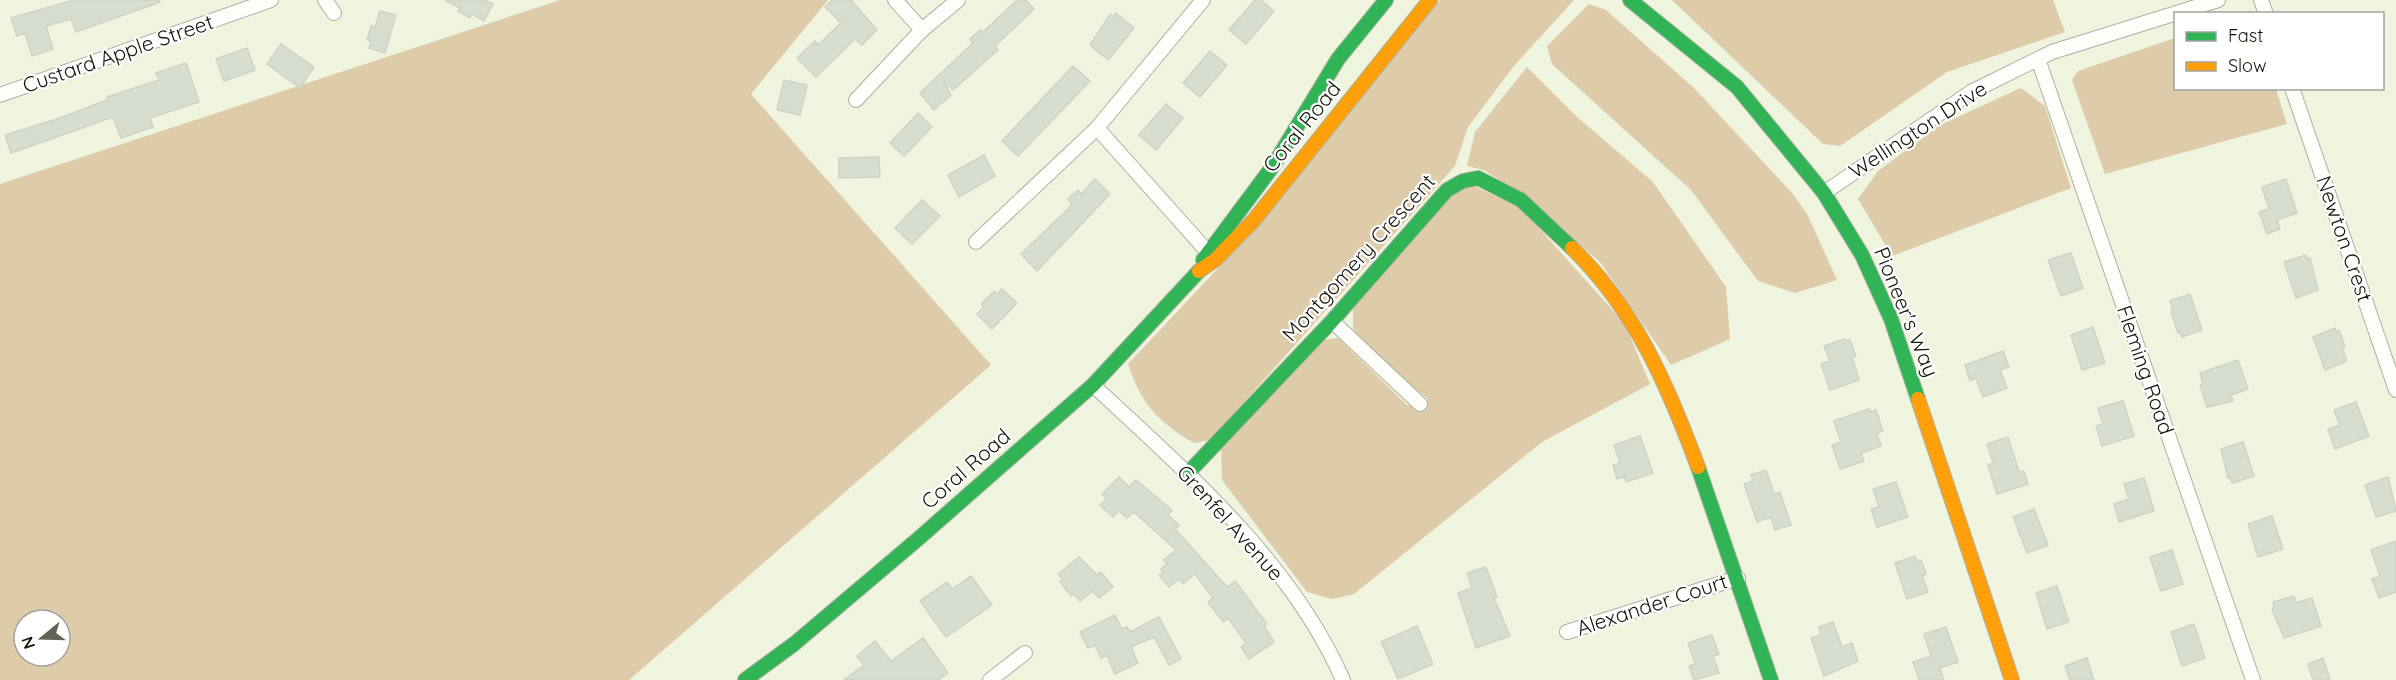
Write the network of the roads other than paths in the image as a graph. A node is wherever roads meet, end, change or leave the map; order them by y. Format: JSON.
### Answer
{"nodes":[{"id":1,"x":271,"y":0,"type":"edge"},
{"id":2,"x":325,"y":0,"type":"edge"},
{"id":3,"x":895,"y":0,"type":"edge"},
{"id":4,"x":957,"y":0,"type":"edge"},
{"id":5,"x":1203,"y":0,"type":"edge"},
{"id":6,"x":1386,"y":0,"type":"edge"},
{"id":7,"x":1430,"y":0,"type":"edge"},
{"id":8,"x":1630,"y":0,"type":"edge"},
{"id":9,"x":2218,"y":0,"type":"edge"},
{"id":10,"x":2181,"y":12,"type":"edge"},
{"id":11,"x":334,"y":13,"type":"dead end"},
{"id":12,"x":2174,"y":14,"type":"edge"},
{"id":13,"x":922,"y":30,"type":"junction"},
{"id":14,"x":2038,"y":59,"type":"junction"},
{"id":15,"x":2293,"y":90,"type":"edge"},
{"id":16,"x":1,"y":93,"type":"edge"},
{"id":17,"x":856,"y":100,"type":"dead end"},
{"id":18,"x":1097,"y":128,"type":"junction"},
{"id":19,"x":1824,"y":193,"type":"junction"},
{"id":20,"x":976,"y":242,"type":"dead end"},
{"id":21,"x":1211,"y":256,"type":"junction"},
{"id":22,"x":1332,"y":321,"type":"junction"},
{"id":23,"x":1093,"y":385,"type":"junction"},
{"id":24,"x":2396,"y":390,"type":"edge"},
{"id":25,"x":1420,"y":404,"type":"dead end"},
{"id":26,"x":1188,"y":473,"type":"junction"},
{"id":27,"x":1738,"y":578,"type":"junction"},
{"id":28,"x":1567,"y":632,"type":"dead end"},
{"id":29,"x":1025,"y":653,"type":"dead end"},
{"id":30,"x":746,"y":680,"type":"edge"},
{"id":31,"x":990,"y":680,"type":"edge"},
{"id":32,"x":1343,"y":680,"type":"edge"},
{"id":33,"x":1771,"y":680,"type":"edge"},
{"id":34,"x":2012,"y":680,"type":"edge"},
{"id":35,"x":2253,"y":680,"type":"edge"}],
"edges":[{"from":1,"to":16,"type":"street","name":"Custard Apple Street"},
{"from":2,"to":11,"type":"street"},
{"from":3,"to":13,"type":"street"},
{"from":4,"to":13,"type":"street"},
{"from":5,"to":18,"type":"street"},
{"from":6,"to":21,"type":"main road","name":"Coral Road"},
{"from":7,"to":21,"type":"main road","name":"Coral Road"},
{"from":8,"to":19,"type":"main road","name":"Pioneer's Way"},
{"from":9,"to":10,"type":"street","name":"Wellington Drive"},
{"from":12,"to":14,"type":"street","name":"Wellington Drive"},
{"from":13,"to":17,"type":"street"},
{"from":14,"to":19,"type":"street","name":"Wellington Drive"},
{"from":14,"to":35,"type":"street","name":"Fleming Road"},
{"from":15,"to":24,"type":"street","name":"Newton Crest"},
{"from":18,"to":20,"type":"street"},
{"from":18,"to":21,"type":"street"},
{"from":19,"to":34,"type":"main road","name":"Pioneer's Way"},
{"from":21,"to":23,"type":"main road","name":"Coral Road"},
{"from":22,"to":25,"type":"street"},
{"from":22,"to":26,"type":"main road","name":"Montgomery Crescent"},
{"from":22,"to":27,"type":"main road","name":"Montgomery Crescent"},
{"from":23,"to":26,"type":"street","name":"Grenfel Avenue"},
{"from":23,"to":30,"type":"main road","name":"Coral Road"},
{"from":26,"to":32,"type":"street","name":"Grenfel Avenue"},
{"from":27,"to":28,"type":"street","name":"Alexander Court"},
{"from":27,"to":33,"type":"main road","name":"Montgomery Crescent"},
{"from":29,"to":31,"type":"street"}]}
